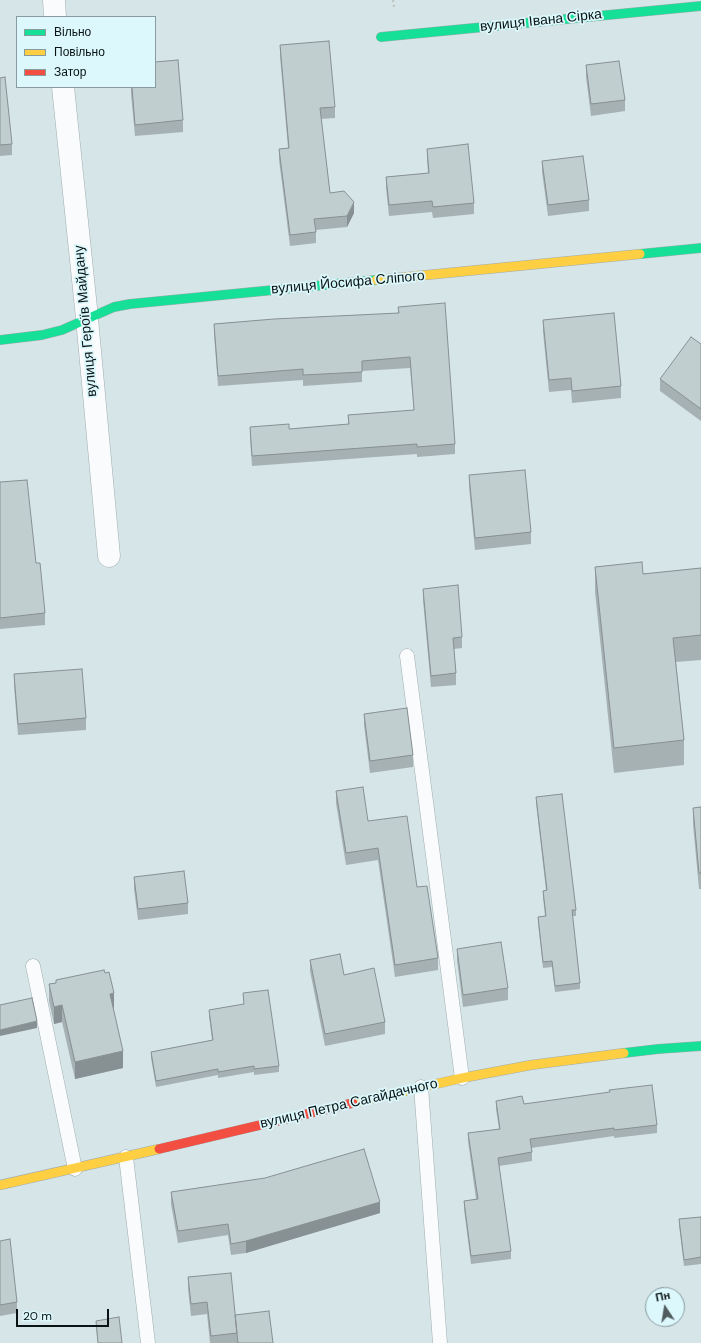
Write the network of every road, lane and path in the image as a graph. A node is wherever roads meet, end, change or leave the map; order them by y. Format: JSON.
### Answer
{"nodes":[{"id":1,"x":54,"y":0,"type":"edge"},
{"id":2,"x":701,"y":6,"type":"edge"},
{"id":3,"x":55,"y":16,"type":"edge"},
{"id":4,"x":381,"y":37,"type":"dead end"},
{"id":5,"x":63,"y":88,"type":"edge"},
{"id":6,"x":701,"y":248,"type":"edge"},
{"id":7,"x":86,"y":319,"type":"junction"},
{"id":8,"x":0,"y":340,"type":"edge"},
{"id":9,"x":109,"y":556,"type":"dead end"},
{"id":10,"x":407,"y":656,"type":"dead end"},
{"id":11,"x":33,"y":966,"type":"dead end"},
{"id":12,"x":701,"y":1046,"type":"edge"},
{"id":13,"x":462,"y":1078,"type":"junction"},
{"id":14,"x":421,"y":1087,"type":"junction"},
{"id":15,"x":126,"y":1157,"type":"junction"},
{"id":16,"x":76,"y":1169,"type":"junction"},
{"id":17,"x":0,"y":1185,"type":"edge"},
{"id":18,"x":148,"y":1343,"type":"edge"},
{"id":19,"x":440,"y":1343,"type":"edge"}],
"edges":[{"from":1,"to":3,"type":"street"},
{"from":2,"to":4,"type":"street","name":"вулиця Івана Сірка"},
{"from":5,"to":7,"type":"street","name":"вулиця Героїв Майдану"},
{"from":6,"to":7,"type":"street","name":"вулиця Йосифа Сліпого"},
{"from":7,"to":8,"type":"street","name":"вулиця Йосифа Сліпого"},
{"from":7,"to":9,"type":"street","name":"вулиця Героїв Майдану"},
{"from":10,"to":13,"type":"lane"},
{"from":11,"to":16,"type":"lane"},
{"from":12,"to":13,"type":"street","name":"вулиця Петра Сагайдачного"},
{"from":13,"to":14,"type":"street","name":"вулиця Петра Сагайдачного"},
{"from":14,"to":15,"type":"street","name":"вулиця Петра Сагайдачного"},
{"from":14,"to":19,"type":"lane"},
{"from":15,"to":16,"type":"street","name":"вулиця Петра Сагайдачного"},
{"from":15,"to":18,"type":"lane"},
{"from":16,"to":17,"type":"street","name":"вулиця Петра Сагайдачного"}]}
